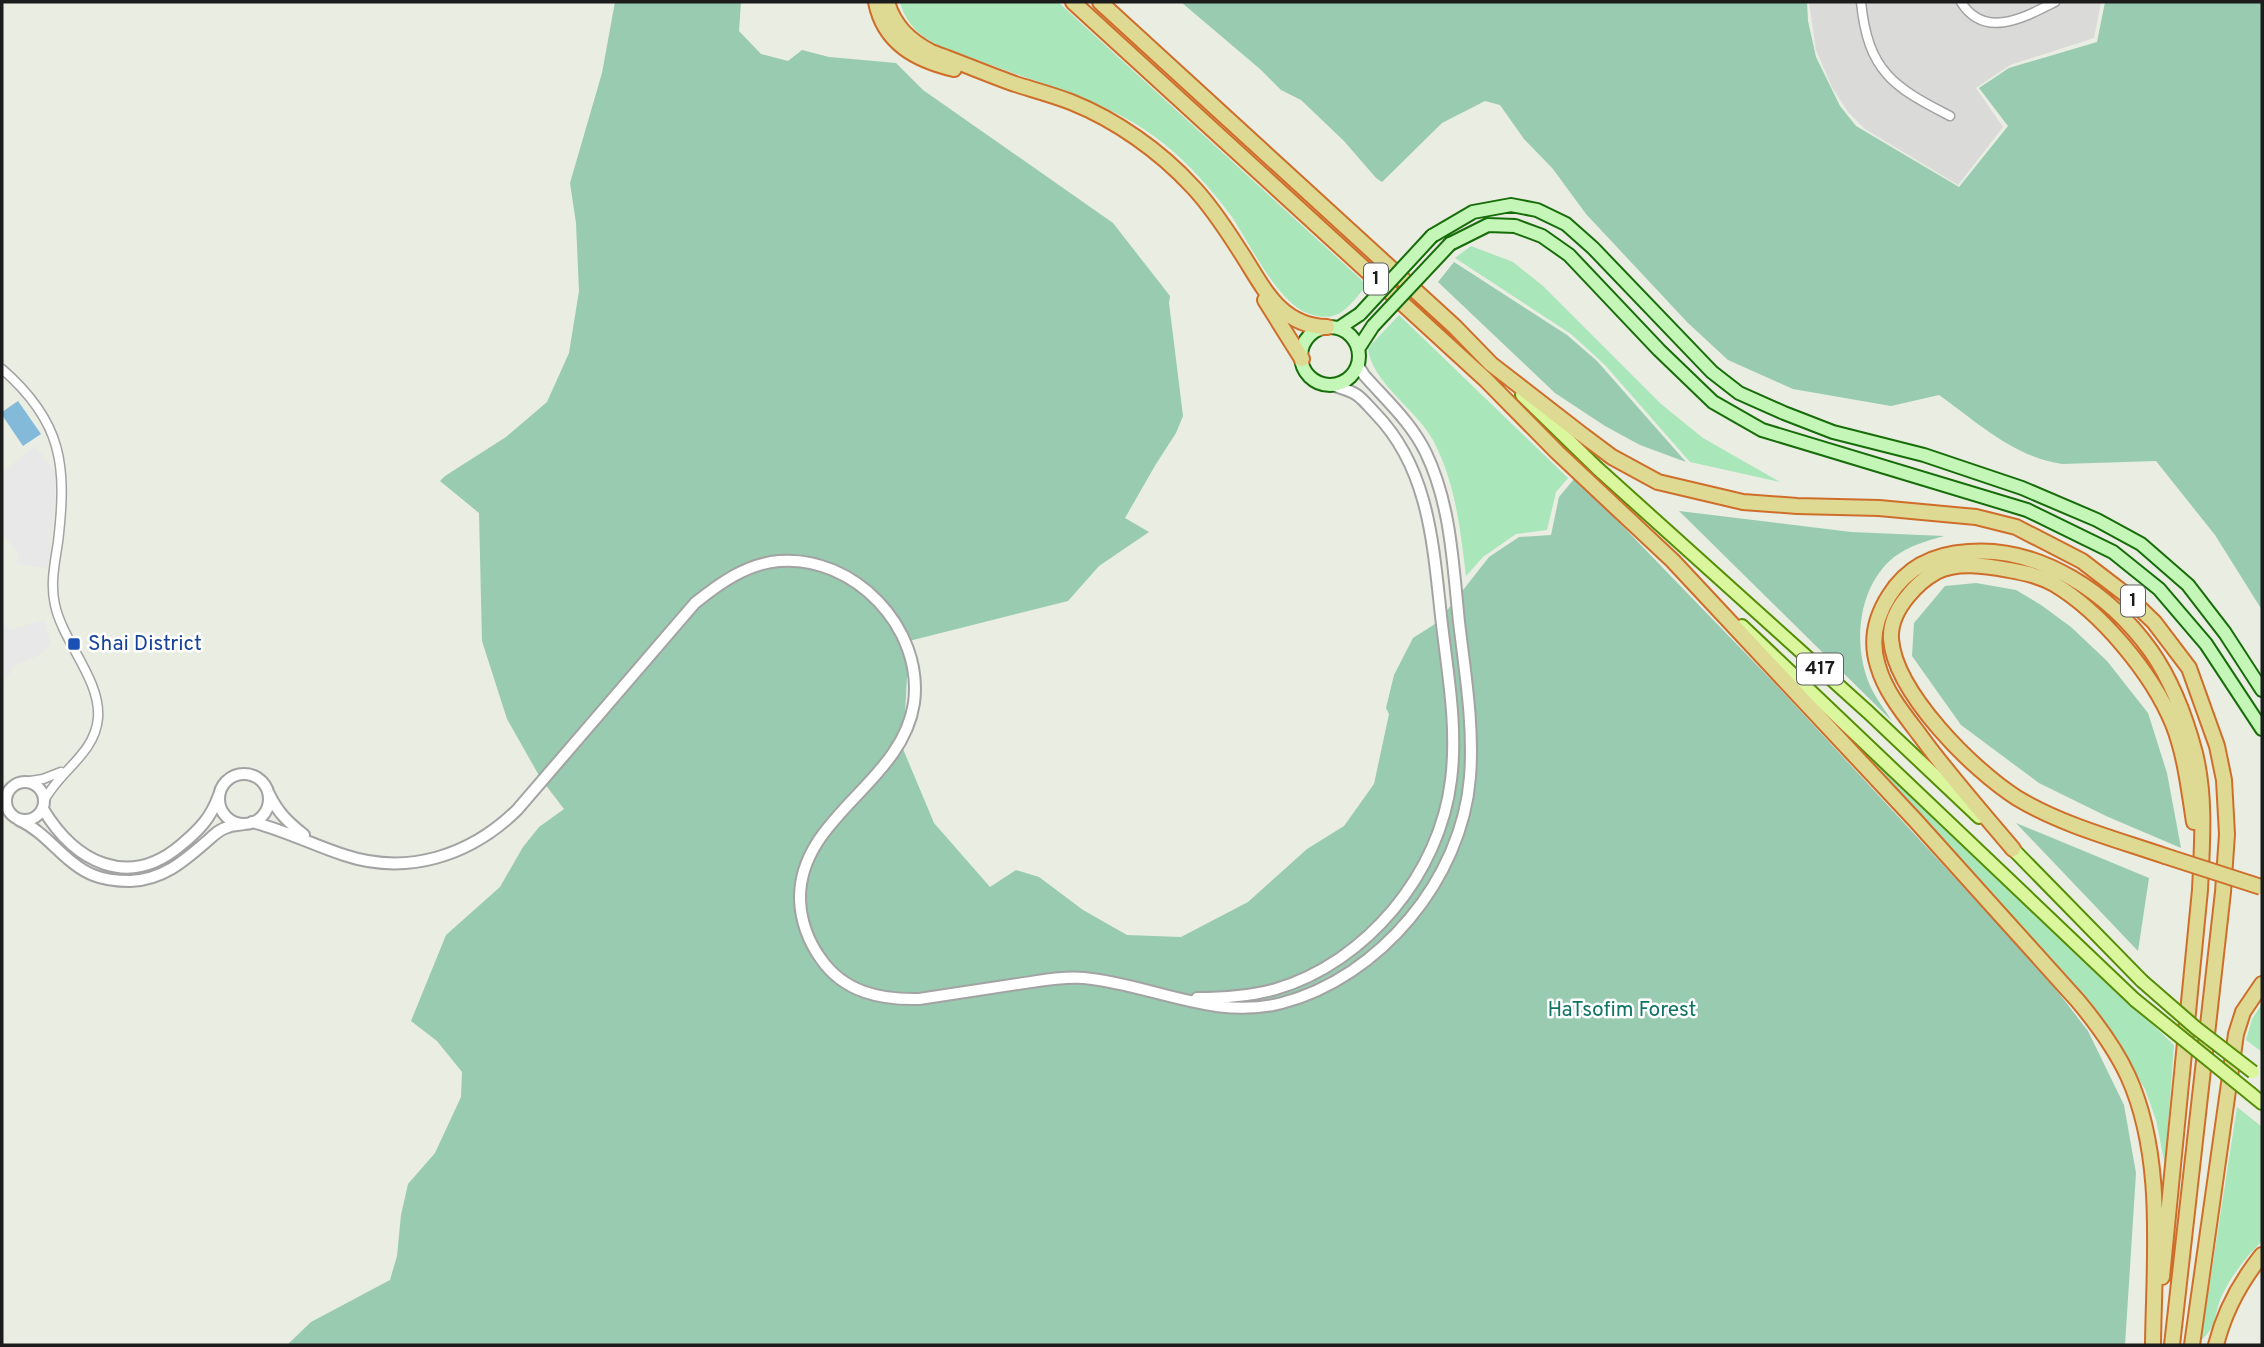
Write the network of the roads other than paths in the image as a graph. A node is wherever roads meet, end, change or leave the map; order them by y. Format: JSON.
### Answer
{"nodes":[{"id":1,"x":876,"y":2,"type":"edge"},
{"id":2,"x":887,"y":2,"type":"edge"},
{"id":3,"x":1073,"y":2,"type":"edge"},
{"id":4,"x":1100,"y":2,"type":"edge"},
{"id":5,"x":1861,"y":2,"type":"edge"},
{"id":6,"x":1962,"y":2,"type":"edge"},
{"id":7,"x":2055,"y":2,"type":"edge"},
{"id":8,"x":1014,"y":83,"type":"junction"},
{"id":9,"x":1950,"y":116,"type":"dead end"},
{"id":10,"x":1243,"y":255,"type":"junction"},
{"id":11,"x":1333,"y":328,"type":"junction"},
{"id":12,"x":1359,"y":352,"type":"junction"},
{"id":13,"x":1302,"y":359,"type":"junction"},
{"id":14,"x":1491,"y":365,"type":"junction"},
{"id":15,"x":2,"y":369,"type":"edge"},
{"id":16,"x":1332,"y":385,"type":"junction"},
{"id":17,"x":1673,"y":561,"type":"junction"},
{"id":18,"x":2262,"y":690,"type":"edge"},
{"id":19,"x":2262,"y":729,"type":"edge"},
{"id":20,"x":69,"y":768,"type":"junction"},
{"id":21,"x":24,"y":782,"type":"junction"},
{"id":22,"x":268,"y":792,"type":"junction"},
{"id":23,"x":219,"y":795,"type":"junction"},
{"id":24,"x":44,"y":805,"type":"junction"},
{"id":25,"x":19,"y":820,"type":"junction"},
{"id":26,"x":248,"y":823,"type":"junction"},
{"id":27,"x":324,"y":847,"type":"junction"},
{"id":28,"x":2013,"y":849,"type":"junction"},
{"id":29,"x":2201,"y":859,"type":"junction"},
{"id":30,"x":2262,"y":887,"type":"edge"},
{"id":31,"x":2262,"y":984,"type":"edge"},
{"id":32,"x":1163,"y":994,"type":"junction"},
{"id":33,"x":2258,"y":1076,"type":"edge"},
{"id":34,"x":2262,"y":1103,"type":"edge"},
{"id":35,"x":2262,"y":1255,"type":"edge"},
{"id":36,"x":2154,"y":1345,"type":"edge"},
{"id":37,"x":2172,"y":1345,"type":"edge"},
{"id":38,"x":2192,"y":1345,"type":"edge"},
{"id":39,"x":2216,"y":1345,"type":"edge"}],
"edges":[{"from":1,"to":8,"type":"highway"},
{"from":2,"to":8,"type":"highway"},
{"from":3,"to":17,"type":"highway","number":"1"},
{"from":4,"to":14,"type":"highway","number":"1"},
{"from":5,"to":9,"type":"street"},
{"from":6,"to":7,"type":"street"},
{"from":8,"to":10,"type":"highway"},
{"from":10,"to":11,"type":"highway"},
{"from":10,"to":13,"type":"highway"},
{"from":11,"to":12,"type":"main road"},
{"from":11,"to":13,"type":"main road"},
{"from":11,"to":18,"type":"main road","bridge":true},
{"from":12,"to":16,"type":"main road"},
{"from":12,"to":19,"type":"main road","bridge":true},
{"from":12,"to":32,"type":"street"},
{"from":13,"to":16,"type":"main road"},
{"from":14,"to":28,"type":"main road","number":"417"},
{"from":14,"to":37,"type":"highway","number":"1"},
{"from":15,"to":20,"type":"street"},
{"from":16,"to":32,"type":"street"},
{"from":17,"to":34,"type":"main road","number":"417","bridge":true},
{"from":17,"to":36,"type":"highway","number":"1"},
{"from":20,"to":21,"type":"street"},
{"from":20,"to":24,"type":"street"},
{"from":21,"to":24,"type":"street"},
{"from":21,"to":25,"type":"street"},
{"from":22,"to":23,"type":"street"},
{"from":22,"to":26,"type":"street"},
{"from":22,"to":27,"type":"street"},
{"from":23,"to":24,"type":"street"},
{"from":23,"to":26,"type":"street"},
{"from":24,"to":25,"type":"street"},
{"from":25,"to":26,"type":"street"},
{"from":26,"to":27,"type":"street"},
{"from":27,"to":32,"type":"street"},
{"from":28,"to":29,"type":"highway"},
{"from":28,"to":33,"type":"main road","number":"417","bridge":true},
{"from":29,"to":30,"type":"highway","bridge":true},
{"from":29,"to":36,"type":"highway"},
{"from":31,"to":38,"type":"highway"},
{"from":35,"to":39,"type":"highway"}]}
